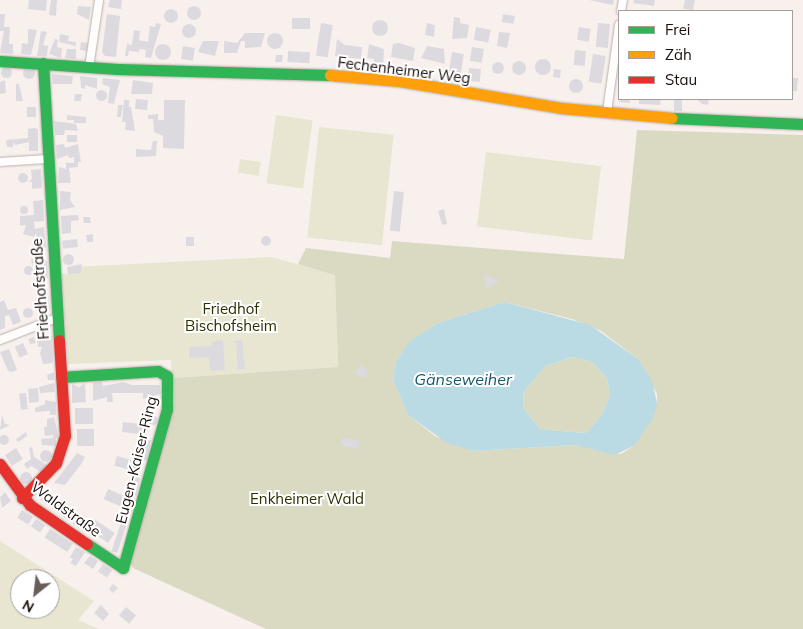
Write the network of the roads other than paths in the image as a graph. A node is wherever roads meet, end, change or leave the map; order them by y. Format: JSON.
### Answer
{"nodes":[{"id":1,"x":99,"y":0,"type":"edge"},
{"id":2,"x":618,"y":32,"type":"edge"},
{"id":3,"x":0,"y":61,"type":"edge"},
{"id":4,"x":43,"y":63,"type":"junction"},
{"id":5,"x":89,"y":68,"type":"junction"},
{"id":6,"x":607,"y":112,"type":"junction"},
{"id":7,"x":803,"y":124,"type":"edge"},
{"id":8,"x":47,"y":158,"type":"junction"},
{"id":9,"x":0,"y":162,"type":"edge"},
{"id":10,"x":57,"y":318,"type":"junction"},
{"id":11,"x":0,"y":340,"type":"edge"},
{"id":12,"x":61,"y":377,"type":"junction"},
{"id":13,"x":0,"y":464,"type":"edge"},
{"id":14,"x":22,"y":498,"type":"junction"},
{"id":15,"x":123,"y":568,"type":"joint"}],
"edges":[{"from":1,"to":5,"type":"street"},
{"from":2,"to":6,"type":"street"},
{"from":3,"to":4,"type":"street","name":"Fechenheimer Weg"},
{"from":4,"to":5,"type":"street","name":"Fechenheimer Weg"},
{"from":4,"to":8,"type":"street","name":"Friedhofstraße"},
{"from":5,"to":6,"type":"street","name":"Fechenheimer Weg"},
{"from":6,"to":7,"type":"street","name":"Fechenheimer Weg"},
{"from":8,"to":9,"type":"street"},
{"from":8,"to":10,"type":"street","name":"Friedhofstraße"},
{"from":10,"to":11,"type":"street"},
{"from":10,"to":12,"type":"street","name":"Friedhofstraße"},
{"from":12,"to":14,"type":"street","name":"Friedhofstraße"},
{"from":12,"to":15,"type":"street","name":"Eugen-Kaiser-Ring"},
{"from":13,"to":14,"type":"street","name":"Waldstraße"},
{"from":14,"to":15,"type":"street","name":"Waldstraße"}]}
